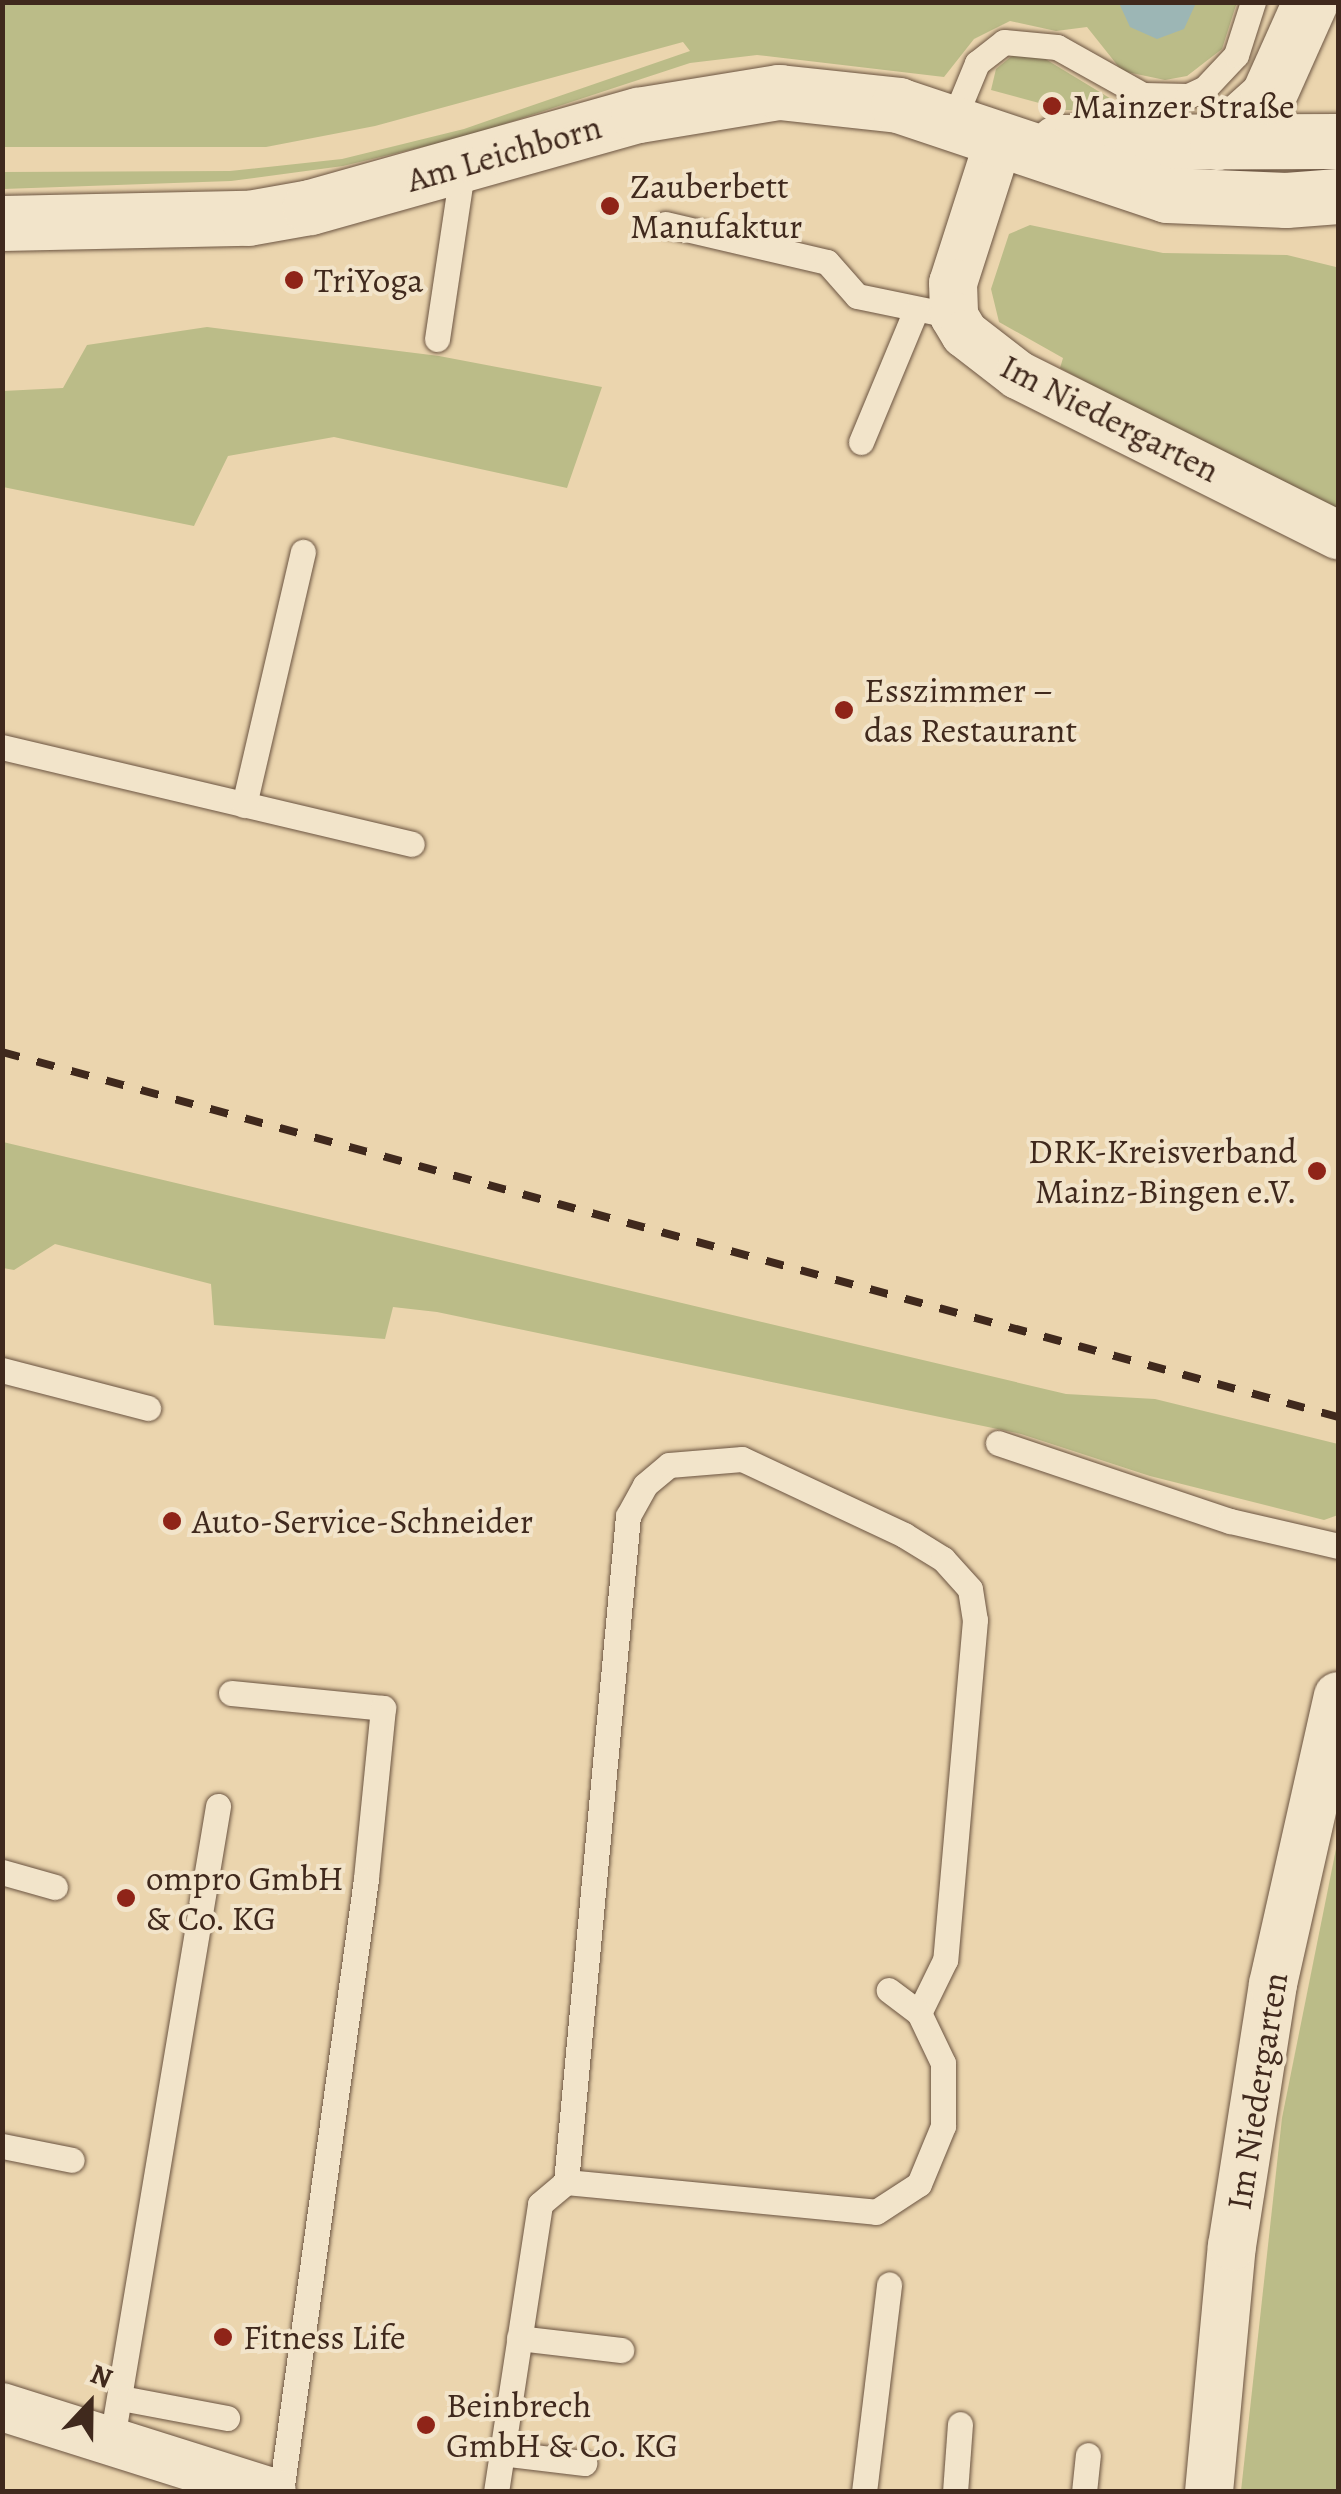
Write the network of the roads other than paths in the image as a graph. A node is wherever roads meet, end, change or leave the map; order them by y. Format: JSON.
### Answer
{"nodes":[{"id":1,"x":1253,"y":2,"type":"edge"},
{"id":2,"x":1310,"y":2,"type":"edge"},
{"id":3,"x":977,"y":129,"type":"junction"},
{"id":4,"x":1338,"y":141,"type":"edge"},
{"id":5,"x":1216,"y":142,"type":"junction"},
{"id":6,"x":463,"y":166,"type":"junction"},
{"id":7,"x":1338,"y":196,"type":"edge"},
{"id":8,"x":2,"y":223,"type":"edge"},
{"id":9,"x":665,"y":224,"type":"dead end"},
{"id":10,"x":935,"y":313,"type":"junction"},
{"id":11,"x":437,"y":339,"type":"dead end"},
{"id":12,"x":862,"y":442,"type":"dead end"},
{"id":13,"x":1338,"y":535,"type":"edge"},
{"id":14,"x":303,"y":552,"type":"dead end"},
{"id":15,"x":2,"y":748,"type":"edge"},
{"id":16,"x":244,"y":805,"type":"junction"},
{"id":17,"x":412,"y":844,"type":"dead end"},
{"id":18,"x":2,"y":1370,"type":"edge"},
{"id":19,"x":148,"y":1408,"type":"dead end"},
{"id":20,"x":998,"y":1443,"type":"dead end"},
{"id":21,"x":1338,"y":1546,"type":"edge"},
{"id":22,"x":230,"y":1693,"type":"dead end"},
{"id":23,"x":1338,"y":1696,"type":"edge"},
{"id":24,"x":218,"y":1806,"type":"dead end"},
{"id":25,"x":2,"y":1872,"type":"edge"},
{"id":26,"x":55,"y":1888,"type":"dead end"},
{"id":27,"x":889,"y":1990,"type":"dead end"},
{"id":28,"x":919,"y":2012,"type":"junction"},
{"id":29,"x":2,"y":2146,"type":"edge"},
{"id":30,"x":72,"y":2160,"type":"dead end"},
{"id":31,"x":566,"y":2182,"type":"junction"},
{"id":32,"x":889,"y":2284,"type":"dead end"},
{"id":33,"x":519,"y":2338,"type":"junction"},
{"id":34,"x":621,"y":2350,"type":"dead end"},
{"id":35,"x":121,"y":2398,"type":"junction"},
{"id":36,"x":2,"y":2407,"type":"edge"},
{"id":37,"x":226,"y":2418,"type":"dead end"},
{"id":38,"x":960,"y":2424,"type":"dead end"},
{"id":39,"x":111,"y":2445,"type":"junction"},
{"id":40,"x":502,"y":2453,"type":"junction"},
{"id":41,"x":1088,"y":2454,"type":"dead end"},
{"id":42,"x":584,"y":2463,"type":"dead end"},
{"id":43,"x":272,"y":2492,"type":"edge"},
{"id":44,"x":282,"y":2492,"type":"edge"},
{"id":45,"x":496,"y":2492,"type":"edge"},
{"id":46,"x":864,"y":2492,"type":"edge"},
{"id":47,"x":955,"y":2492,"type":"edge"},
{"id":48,"x":1084,"y":2492,"type":"edge"},
{"id":49,"x":1210,"y":2492,"type":"edge"}],
"edges":[{"from":1,"to":3,"type":"lane"},
{"from":2,"to":5,"type":"street"},
{"from":3,"to":5,"type":"street","name":"Am Leichborn"},
{"from":3,"to":6,"type":"street","name":"Am Leichborn"},
{"from":3,"to":7,"type":"street","name":"Am Leichborn"},
{"from":3,"to":10,"type":"street"},
{"from":4,"to":5,"type":"street","name":"Am Leichborn"},
{"from":6,"to":8,"type":"street","name":"Am Leichborn"},
{"from":6,"to":11,"type":"lane"},
{"from":9,"to":10,"type":"lane"},
{"from":10,"to":12,"type":"lane"},
{"from":10,"to":13,"type":"street","name":"Im Niedergarten"},
{"from":14,"to":16,"type":"lane"},
{"from":15,"to":16,"type":"lane"},
{"from":16,"to":17,"type":"lane"},
{"from":18,"to":19,"type":"lane"},
{"from":20,"to":21,"type":"lane"},
{"from":22,"to":44,"type":"lane"},
{"from":23,"to":49,"type":"street","name":"Im Niedergarten"},
{"from":24,"to":35,"type":"lane"},
{"from":25,"to":26,"type":"lane"},
{"from":27,"to":28,"type":"lane"},
{"from":28,"to":31,"type":"lane"},
{"from":28,"to":31,"type":"lane"},
{"from":29,"to":30,"type":"lane"},
{"from":31,"to":33,"type":"lane"},
{"from":32,"to":46,"type":"lane"},
{"from":33,"to":34,"type":"lane"},
{"from":33,"to":40,"type":"lane"},
{"from":35,"to":37,"type":"lane"},
{"from":35,"to":39,"type":"lane"},
{"from":36,"to":39,"type":"street"},
{"from":38,"to":47,"type":"lane"},
{"from":39,"to":43,"type":"street"},
{"from":40,"to":42,"type":"lane"},
{"from":40,"to":45,"type":"lane"},
{"from":41,"to":48,"type":"lane"}]}
